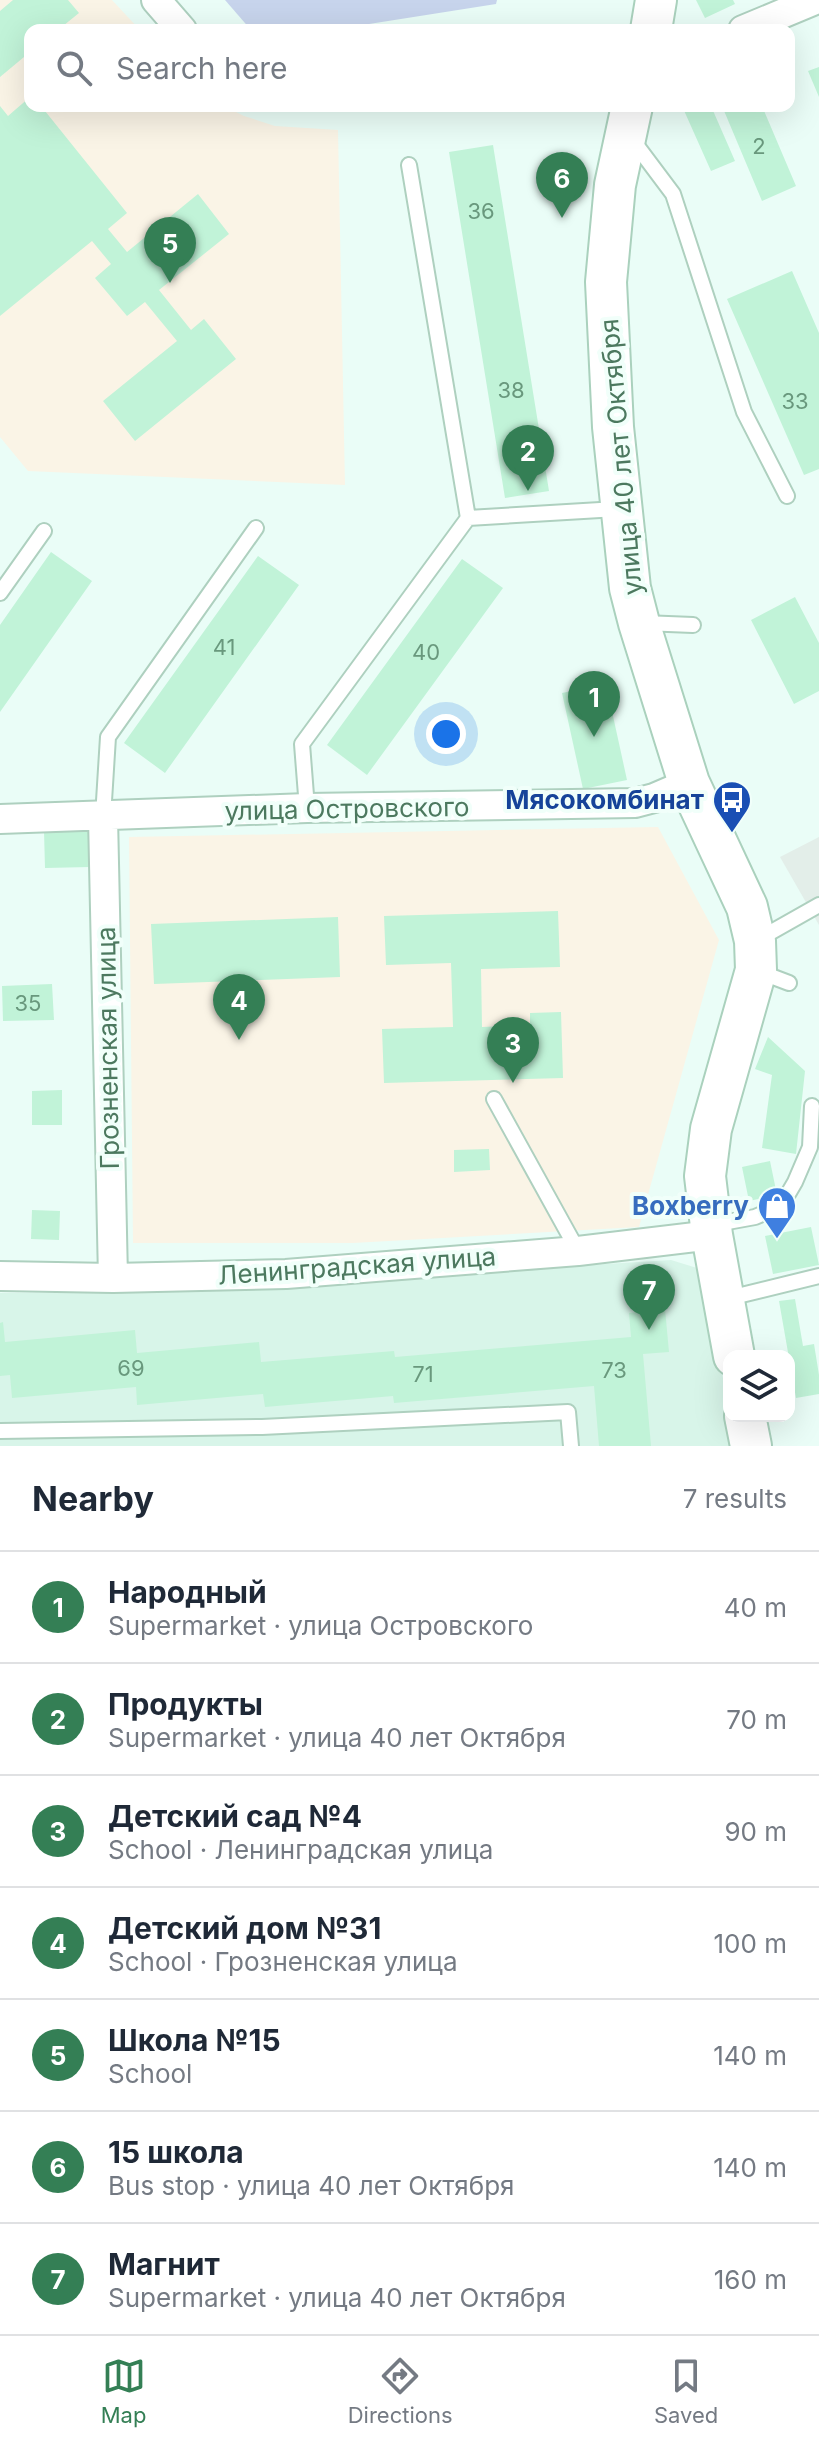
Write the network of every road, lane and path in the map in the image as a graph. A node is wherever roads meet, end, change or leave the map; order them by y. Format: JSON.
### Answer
{"nodes":[{"id":1,"x":156,"y":0,"type":"edge"},
{"id":2,"x":656,"y":0,"type":"edge"},
{"id":3,"x":815,"y":0,"type":"edge"},
{"id":4,"x":177,"y":24,"type":"edge"},
{"id":5,"x":652,"y":24,"type":"edge"},
{"id":6,"x":757,"y":24,"type":"edge"},
{"id":7,"x":629,"y":118,"type":"edge"},
{"id":8,"x":409,"y":165,"type":"dead end"},
{"id":9,"x":787,"y":496,"type":"dead end"},
{"id":10,"x":622,"y":509,"type":"junction"},
{"id":11,"x":468,"y":518,"type":"junction"},
{"id":12,"x":256,"y":528,"type":"dead end"},
{"id":13,"x":44,"y":531,"type":"dead end"},
{"id":14,"x":0,"y":593,"type":"edge"},
{"id":15,"x":639,"y":623,"type":"junction"},
{"id":16,"x":693,"y":625,"type":"dead end"},
{"id":17,"x":689,"y":783,"type":"junction"},
{"id":18,"x":307,"y":808,"type":"junction"},
{"id":19,"x":103,"y":817,"type":"junction"},
{"id":20,"x":0,"y":819,"type":"edge"},
{"id":21,"x":819,"y":905,"type":"edge"},
{"id":22,"x":767,"y":965,"type":"junction"},
{"id":23,"x":494,"y":1099,"type":"dead end"},
{"id":24,"x":812,"y":1106,"type":"dead end"},
{"id":25,"x":712,"y":1230,"type":"junction"},
{"id":26,"x":578,"y":1251,"type":"junction"},
{"id":27,"x":0,"y":1276,"type":"edge"},
{"id":28,"x":819,"y":1276,"type":"edge"},
{"id":29,"x":113,"y":1278,"type":"junction"},
{"id":30,"x":724,"y":1299,"type":"junction"},
{"id":31,"x":733,"y":1350,"type":"edge"},
{"id":32,"x":746,"y":1422,"type":"edge"},
{"id":33,"x":0,"y":1431,"type":"edge"},
{"id":34,"x":571,"y":1446,"type":"edge"},
{"id":35,"x":751,"y":1446,"type":"edge"}],
"edges":[{"from":1,"to":4,"type":"street"},
{"from":2,"to":5,"type":"main road"},
{"from":3,"to":6,"type":"street"},
{"from":7,"to":9,"type":"lane"},
{"from":7,"to":10,"type":"main road","name":"улица 40 лет Октября"},
{"from":8,"to":11,"type":"lane"},
{"from":10,"to":11,"type":"lane"},
{"from":10,"to":15,"type":"main road","name":"улица 40 лет Октября"},
{"from":11,"to":18,"type":"lane"},
{"from":12,"to":19,"type":"lane"},
{"from":13,"to":14,"type":"lane"},
{"from":15,"to":16,"type":"lane"},
{"from":15,"to":17,"type":"main road","name":"улица 40 лет Октября"},
{"from":17,"to":18,"type":"street","name":"улица Островского"},
{"from":17,"to":22,"type":"main road","name":"улица 40 лет Октября"},
{"from":18,"to":19,"type":"street","name":"улица Островского"},
{"from":19,"to":20,"type":"street","name":"улица Островского"},
{"from":19,"to":29,"type":"street","name":"Грозненская улица"},
{"from":21,"to":22,"type":"lane"},
{"from":22,"to":25,"type":"main road"},
{"from":23,"to":26,"type":"lane"},
{"from":24,"to":25,"type":"lane"},
{"from":25,"to":26,"type":"street","name":"Ленинградская улица"},
{"from":25,"to":30,"type":"main road"},
{"from":26,"to":29,"type":"street","name":"Ленинградская улица"},
{"from":27,"to":29,"type":"street","name":"Ленинградская улица"},
{"from":28,"to":30,"type":"lane"},
{"from":30,"to":31,"type":"main road"},
{"from":32,"to":35,"type":"main road"},
{"from":33,"to":34,"type":"lane"}]}
